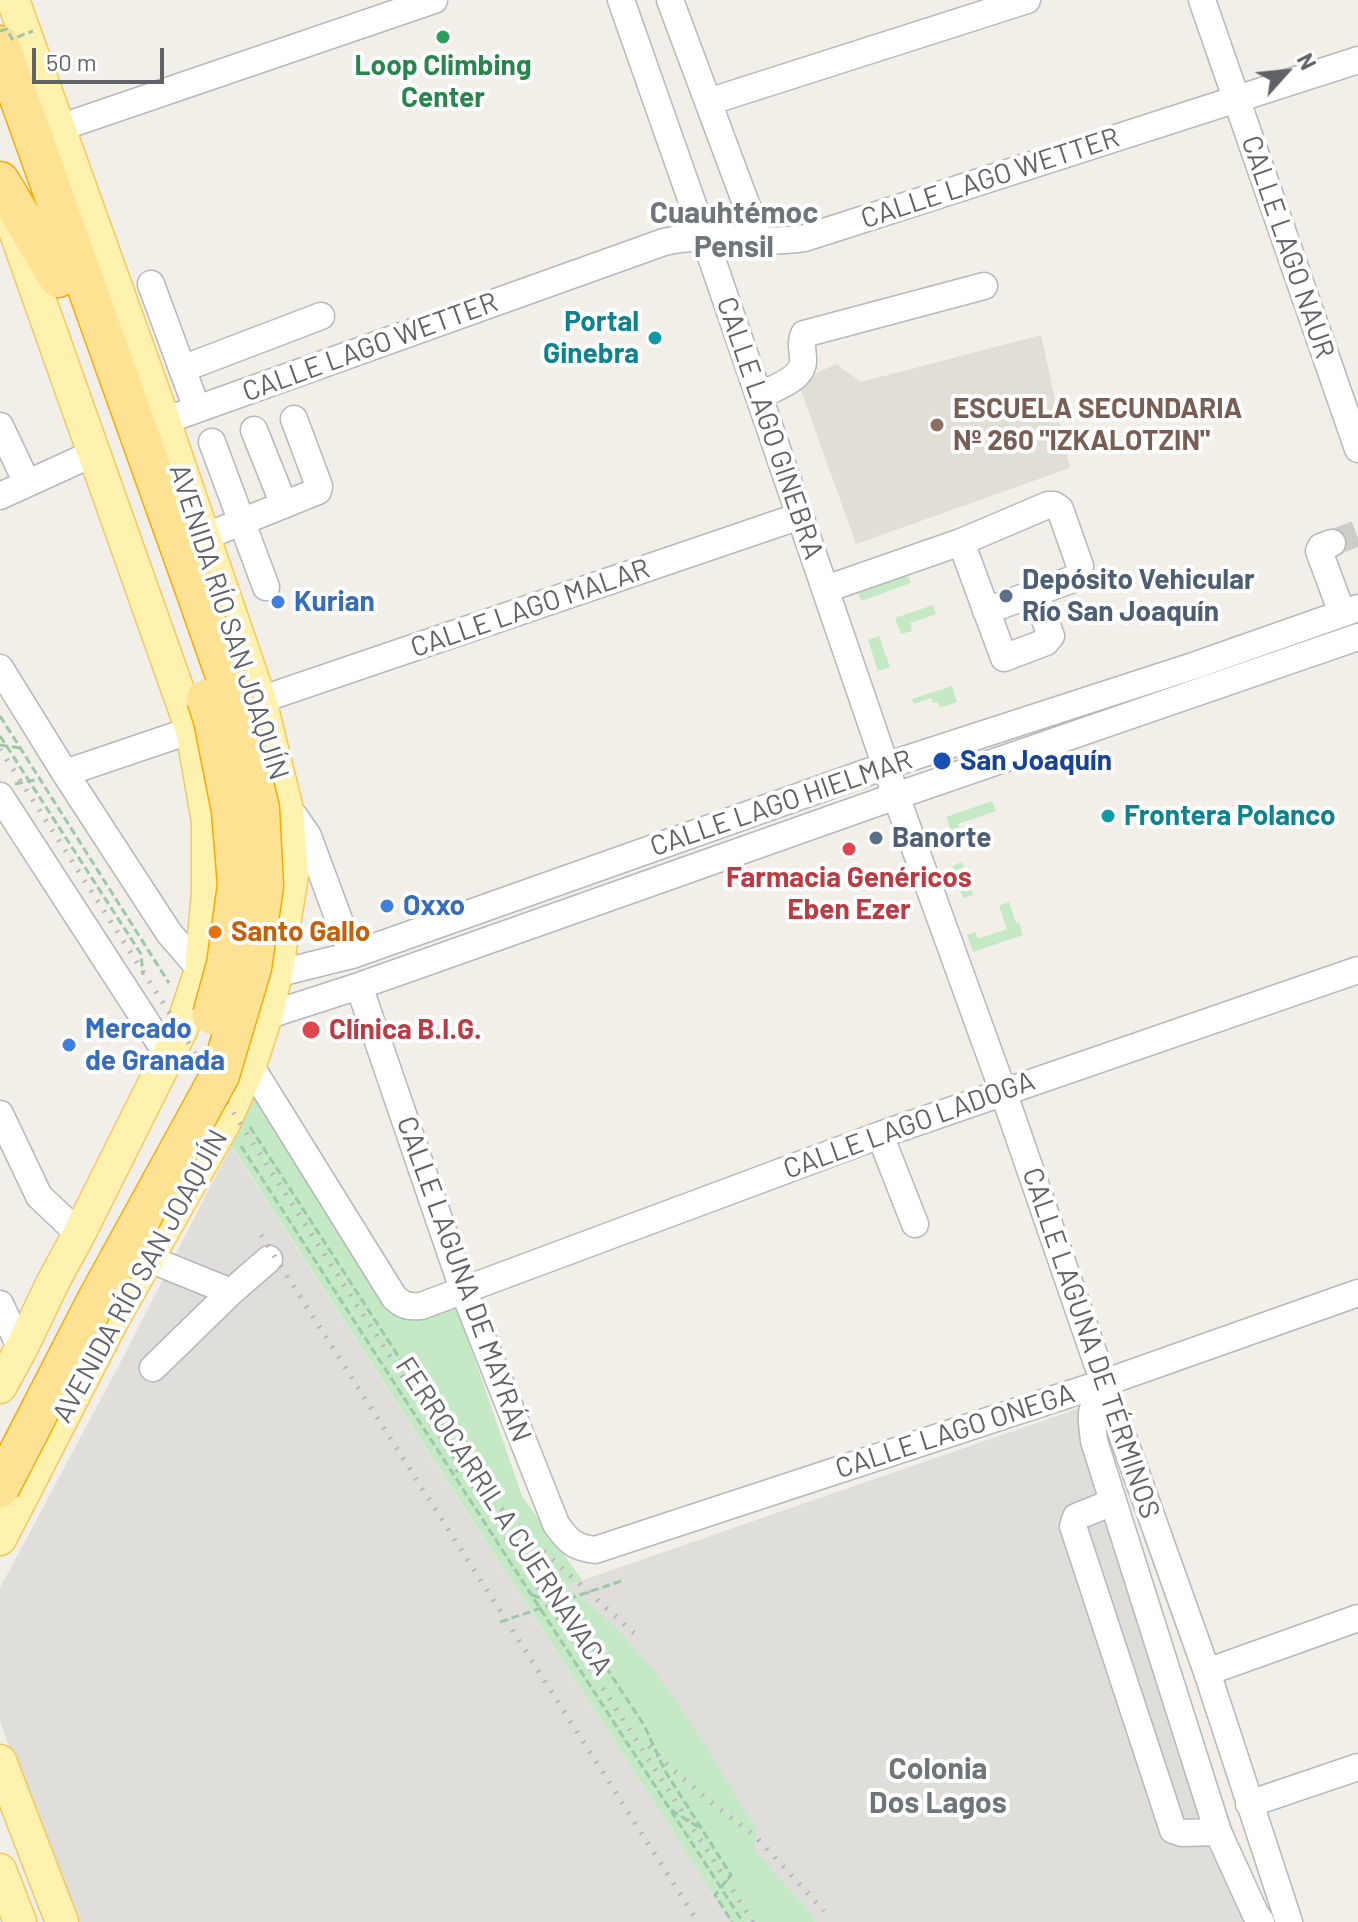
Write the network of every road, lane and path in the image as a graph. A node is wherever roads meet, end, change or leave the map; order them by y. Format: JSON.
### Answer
{"nodes":[{"id":1,"x":13,"y":0,"type":"edge"},
{"id":2,"x":434,"y":0,"type":"edge"},
{"id":3,"x":621,"y":0,"type":"edge"},
{"id":4,"x":670,"y":0,"type":"edge"},
{"id":5,"x":1027,"y":0,"type":"edge"},
{"id":6,"x":1202,"y":0,"type":"edge"},
{"id":7,"x":0,"y":31,"type":"edge"},
{"id":8,"x":16,"y":38,"type":"edge"},
{"id":9,"x":1358,"y":60,"type":"edge"},
{"id":10,"x":1237,"y":99,"type":"junction"},
{"id":11,"x":708,"y":102,"type":"junction"},
{"id":12,"x":0,"y":114,"type":"edge"},
{"id":13,"x":65,"y":145,"type":"junction"},
{"id":14,"x":0,"y":181,"type":"edge"},
{"id":15,"x":0,"y":189,"type":"edge"},
{"id":16,"x":704,"y":236,"type":"junction"},
{"id":17,"x":760,"y":241,"type":"junction"},
{"id":18,"x":71,"y":279,"type":"junction"},
{"id":19,"x":151,"y":284,"type":"dead end"},
{"id":20,"x":984,"y":286,"type":"dead end"},
{"id":21,"x":321,"y":316,"type":"dead end"},
{"id":22,"x":182,"y":369,"type":"junction"},
{"id":23,"x":1347,"y":385,"type":"edge"},
{"id":24,"x":759,"y":396,"type":"junction"},
{"id":25,"x":197,"y":409,"type":"junction"},
{"id":26,"x":294,"y":419,"type":"dead end"},
{"id":27,"x":164,"y":421,"type":"junction"},
{"id":28,"x":0,"y":426,"type":"edge"},
{"id":29,"x":254,"y":430,"type":"dead end"},
{"id":30,"x":212,"y":442,"type":"dead end"},
{"id":31,"x":1358,"y":449,"type":"edge"},
{"id":32,"x":94,"y":453,"type":"junction"},
{"id":33,"x":27,"y":483,"type":"junction"},
{"id":34,"x":0,"y":496,"type":"edge"},
{"id":35,"x":284,"y":505,"type":"junction"},
{"id":36,"x":800,"y":516,"type":"junction"},
{"id":37,"x":242,"y":522,"type":"junction"},
{"id":38,"x":204,"y":537,"type":"junction"},
{"id":39,"x":961,"y":542,"type":"junction"},
{"id":40,"x":1332,"y":543,"type":"dead end"},
{"id":41,"x":179,"y":583,"type":"junction"},
{"id":42,"x":266,"y":587,"type":"dead end"},
{"id":43,"x":826,"y":589,"type":"junction"},
{"id":44,"x":1035,"y":593,"type":"junction"},
{"id":45,"x":1350,"y":610,"type":"edge"},
{"id":46,"x":986,"y":611,"type":"junction"},
{"id":47,"x":1358,"y":637,"type":"edge"},
{"id":48,"x":0,"y":668,"type":"edge"},
{"id":49,"x":260,"y":700,"type":"junction"},
{"id":50,"x":0,"y":716,"type":"edge"},
{"id":51,"x":192,"y":730,"type":"junction"},
{"id":52,"x":0,"y":736,"type":"edge"},
{"id":53,"x":0,"y":745,"type":"edge"},
{"id":54,"x":6,"y":746,"type":"junction"},
{"id":55,"x":20,"y":748,"type":"junction"},
{"id":56,"x":885,"y":766,"type":"junction"},
{"id":57,"x":52,"y":776,"type":"junction"},
{"id":58,"x":28,"y":781,"type":"junction"},
{"id":59,"x":5,"y":790,"type":"edge"},
{"id":60,"x":896,"y":796,"type":"junction"},
{"id":61,"x":287,"y":810,"type":"junction"},
{"id":62,"x":208,"y":822,"type":"junction"},
{"id":63,"x":352,"y":955,"type":"junction"},
{"id":64,"x":201,"y":970,"type":"junction"},
{"id":65,"x":1358,"y":970,"type":"edge"},
{"id":66,"x":276,"y":974,"type":"junction"},
{"id":67,"x":169,"y":983,"type":"dead end"},
{"id":68,"x":144,"y":986,"type":"dead end"},
{"id":69,"x":359,"y":986,"type":"junction"},
{"id":70,"x":266,"y":1016,"type":"junction"},
{"id":71,"x":169,"y":1057,"type":"junction"},
{"id":72,"x":250,"y":1065,"type":"junction"},
{"id":73,"x":1003,"y":1091,"type":"junction"},
{"id":74,"x":0,"y":1114,"type":"edge"},
{"id":75,"x":250,"y":1127,"type":"dead end"},
{"id":76,"x":880,"y":1135,"type":"junction"},
{"id":77,"x":241,"y":1144,"type":"dead end"},
{"id":78,"x":915,"y":1224,"type":"dead end"},
{"id":79,"x":79,"y":1234,"type":"junction"},
{"id":80,"x":147,"y":1258,"type":"junction"},
{"id":81,"x":269,"y":1259,"type":"dead end"},
{"id":82,"x":53,"y":1282,"type":"junction"},
{"id":83,"x":463,"y":1289,"type":"junction"},
{"id":84,"x":231,"y":1292,"type":"junction"},
{"id":85,"x":1358,"y":1293,"type":"edge"},
{"id":86,"x":0,"y":1304,"type":"edge"},
{"id":87,"x":112,"y":1321,"type":"junction"},
{"id":88,"x":21,"y":1349,"type":"junction"},
{"id":89,"x":153,"y":1368,"type":"dead end"},
{"id":90,"x":1,"y":1383,"type":"edge"},
{"id":91,"x":1106,"y":1387,"type":"junction"},
{"id":92,"x":0,"y":1437,"type":"edge"},
{"id":93,"x":453,"y":1473,"type":"junction"},
{"id":94,"x":0,"y":1488,"type":"edge"},
{"id":95,"x":1113,"y":1502,"type":"junction"},
{"id":96,"x":0,"y":1539,"type":"edge"},
{"id":97,"x":595,"y":1550,"type":"joint"},
{"id":98,"x":621,"y":1581,"type":"dead end"},
{"id":99,"x":532,"y":1595,"type":"junction"},
{"id":100,"x":1358,"y":1618,"type":"edge"},
{"id":101,"x":500,"y":1622,"type":"dead end"},
{"id":102,"x":1153,"y":1627,"type":"junction"},
{"id":103,"x":1111,"y":1642,"type":"junction"},
{"id":104,"x":1207,"y":1672,"type":"junction"},
{"id":105,"x":0,"y":1761,"type":"edge"},
{"id":106,"x":1358,"y":1767,"type":"edge"},
{"id":107,"x":1249,"y":1804,"type":"junction"},
{"id":108,"x":669,"y":1809,"type":"junction"},
{"id":109,"x":701,"y":1829,"type":"junction"},
{"id":110,"x":1218,"y":1832,"type":"junction"},
{"id":111,"x":0,"y":1870,"type":"edge"},
{"id":112,"x":720,"y":1888,"type":"junction"},
{"id":113,"x":20,"y":1922,"type":"edge"},
{"id":114,"x":62,"y":1922,"type":"edge"},
{"id":115,"x":732,"y":1922,"type":"edge"},
{"id":116,"x":743,"y":1922,"type":"edge"},
{"id":117,"x":1261,"y":1922,"type":"edge"},
{"id":118,"x":1289,"y":1922,"type":"edge"}],
"edges":[{"from":1,"to":13,"type":"main road","name":"AVENIDA RÍO SAN JOAQUÍN"},
{"from":2,"to":13,"type":"street"},
{"from":3,"to":16,"type":"street","name":"CALLE LAGO GINEBRA"},
{"from":4,"to":11,"type":"street"},
{"from":5,"to":11,"type":"street"},
{"from":6,"to":10,"type":"street","name":"CALLE LAGO NAUR"},
{"from":7,"to":8,"type":"path","bridge":true},
{"from":8,"to":18,"type":"highway","name":"AVENIDA RÍO SAN JOAQUÍN"},
{"from":9,"to":10,"type":"street","name":"CALLE LAGO WETTER"},
{"from":10,"to":17,"type":"street","name":"CALLE LAGO WETTER"},
{"from":10,"to":23,"type":"street","name":"CALLE LAGO NAUR"},
{"from":11,"to":17,"type":"street"},
{"from":12,"to":18,"type":"highway","name":"AVENIDA RÍO SAN JOAQUÍN"},
{"from":13,"to":18,"type":"highway"},
{"from":13,"to":27,"type":"main road","name":"AVENIDA RÍO SAN JOAQUÍN"},
{"from":14,"to":18,"type":"highway"},
{"from":15,"to":32,"type":"main road"},
{"from":16,"to":17,"type":"street","name":"CALLE LAGO WETTER"},
{"from":16,"to":24,"type":"street","name":"CALLE LAGO GINEBRA"},
{"from":16,"to":25,"type":"street","name":"CALLE LAGO WETTER"},
{"from":18,"to":41,"type":"highway","name":"AVENIDA RÍO SAN JOAQUÍN"},
{"from":19,"to":22,"type":"street"},
{"from":20,"to":24,"type":"street"},
{"from":21,"to":22,"type":"street"},
{"from":22,"to":25,"type":"street"},
{"from":23,"to":31,"type":"street","name":"CALLE LAGO NAUR"},
{"from":24,"to":36,"type":"street","name":"CALLE LAGO GINEBRA"},
{"from":25,"to":27,"type":"street","name":"CALLE LAGO WETTER"},
{"from":26,"to":35,"type":"street"},
{"from":27,"to":38,"type":"main road","name":"AVENIDA RÍO SAN JOAQUÍN"},
{"from":28,"to":33,"type":"street"},
{"from":29,"to":35,"type":"street"},
{"from":30,"to":37,"type":"street"},
{"from":32,"to":33,"type":"street"},
{"from":32,"to":51,"type":"main road"},
{"from":33,"to":34,"type":"street"},
{"from":35,"to":37,"type":"street"},
{"from":36,"to":43,"type":"street","name":"CALLE LAGO GINEBRA"},
{"from":36,"to":49,"type":"street","name":"CALLE LAGO MALAR"},
{"from":37,"to":38,"type":"street"},
{"from":37,"to":42,"type":"street"},
{"from":38,"to":49,"type":"main road","name":"AVENIDA RÍO SAN JOAQUÍN"},
{"from":39,"to":43,"type":"street"},
{"from":39,"to":44,"type":"street"},
{"from":39,"to":46,"type":"street"},
{"from":40,"to":45,"type":"street"},
{"from":41,"to":92,"type":"highway","name":"AVENIDA RÍO SAN JOAQUÍN","bridge":true},
{"from":41,"to":94,"type":"highway","name":"AVENIDA RÍO SAN JOAQUÍN","bridge":true},
{"from":43,"to":56,"type":"street","name":"CALLE LAGO GINEBRA"},
{"from":44,"to":46,"type":"street"},
{"from":44,"to":46,"type":"street"},
{"from":45,"to":56,"type":"street","name":"CALLE LAGO HIELMAR"},
{"from":47,"to":60,"type":"street","name":"CALLE LAGO HIELMAR"},
{"from":48,"to":57,"type":"street"},
{"from":49,"to":61,"type":"main road","name":"AVENIDA RÍO SAN JOAQUÍN"},
{"from":50,"to":55,"type":"path"},
{"from":51,"to":57,"type":"street"},
{"from":51,"to":62,"type":"main road"},
{"from":52,"to":54,"type":"path"},
{"from":53,"to":54,"type":"path"},
{"from":54,"to":55,"type":"path"},
{"from":54,"to":58,"type":"path"},
{"from":55,"to":57,"type":"path"},
{"from":56,"to":60,"type":"street","name":"CALLE LAGUNA DE TÉRMINOS"},
{"from":56,"to":63,"type":"street","name":"CALLE LAGO HIELMAR"},
{"from":57,"to":58,"type":"path"},
{"from":57,"to":64,"type":"street"},
{"from":57,"to":67,"type":"path"},
{"from":58,"to":59,"type":"path"},
{"from":58,"to":68,"type":"path"},
{"from":59,"to":71,"type":"street"},
{"from":60,"to":69,"type":"street","name":"CALLE LAGO HIELMAR"},
{"from":60,"to":73,"type":"street","name":"CALLE LAGUNA DE TÉRMINOS"},
{"from":61,"to":62,"type":"main road"},
{"from":61,"to":63,"type":"street"},
{"from":61,"to":66,"type":"main road","name":"AVENIDA RÍO SAN JOAQUÍN"},
{"from":62,"to":64,"type":"main road"},
{"from":63,"to":66,"type":"street","name":"CALLE LAGO HIELMAR"},
{"from":64,"to":66,"type":"street","name":"CALLE LAGO HIELMAR"},
{"from":64,"to":71,"type":"main road"},
{"from":65,"to":73,"type":"street","name":"CALLE LAGO LADOGA"},
{"from":66,"to":70,"type":"main road","name":"AVENIDA RÍO SAN JOAQUÍN"},
{"from":69,"to":70,"type":"street","name":"CALLE LAGO HIELMAR"},
{"from":69,"to":83,"type":"street","name":"CALLE LAGUNA DE MAYRÁN"},
{"from":70,"to":72,"type":"main road","name":"AVENIDA RÍO SAN JOAQUÍN"},
{"from":71,"to":79,"type":"main road"},
{"from":72,"to":80,"type":"main road","name":"AVENIDA RÍO SAN JOAQUÍN"},
{"from":72,"to":83,"type":"street","name":"CALLE LAGO LADOGA"},
{"from":73,"to":76,"type":"street","name":"CALLE LAGO LADOGA"},
{"from":73,"to":91,"type":"street","name":"CALLE LAGUNA DE TÉRMINOS"},
{"from":74,"to":79,"type":"street"},
{"from":75,"to":93,"type":"path"},
{"from":76,"to":78,"type":"street"},
{"from":76,"to":83,"type":"street","name":"CALLE LAGO LADOGA"},
{"from":77,"to":93,"type":"path","name":"FERROCARRIL A CUERNAVACA"},
{"from":79,"to":80,"type":"main road"},
{"from":79,"to":82,"type":"main road"},
{"from":80,"to":84,"type":"street"},
{"from":80,"to":87,"type":"main road","name":"AVENIDA RÍO SAN JOAQUÍN"},
{"from":81,"to":84,"type":"street"},
{"from":82,"to":87,"type":"main road"},
{"from":82,"to":88,"type":"main road"},
{"from":83,"to":97,"type":"street","name":"CALLE LAGUNA DE MAYRÁN"},
{"from":84,"to":89,"type":"street"},
{"from":85,"to":91,"type":"street","name":"CALLE LAGO ONEGA"},
{"from":86,"to":88,"type":"street"},
{"from":87,"to":96,"type":"main road","name":"AVENIDA RÍO SAN JOAQUÍN"},
{"from":88,"to":90,"type":"main road"},
{"from":91,"to":95,"type":"street"},
{"from":91,"to":97,"type":"street","name":"CALLE LAGO ONEGA"},
{"from":91,"to":104,"type":"street","name":"CALLE LAGUNA DE TÉRMINOS"},
{"from":93,"to":99,"type":"path","name":"FERROCARRIL A CUERNAVACA"},
{"from":95,"to":102,"type":"street"},
{"from":95,"to":103,"type":"street"},
{"from":98,"to":101,"type":"path","bridge":true},
{"from":99,"to":108,"type":"path","name":"FERROCARRIL A CUERNAVACA"},
{"from":99,"to":109,"type":"path"},
{"from":100,"to":104,"type":"street"},
{"from":102,"to":103,"type":"street"},
{"from":102,"to":110,"type":"street"},
{"from":103,"to":110,"type":"street"},
{"from":104,"to":107,"type":"street","name":"CALLE LAGUNA DE TÉRMINOS"},
{"from":105,"to":114,"type":"main road"},
{"from":106,"to":107,"type":"street"},
{"from":107,"to":118,"type":"street","name":"CALLE LAGUNA DE TÉRMINOS"},
{"from":108,"to":109,"type":"path"},
{"from":108,"to":112,"type":"path","name":"FERROCARRIL A CUERNAVACA"},
{"from":109,"to":112,"type":"path"},
{"from":110,"to":117,"type":"street"},
{"from":111,"to":113,"type":"main road"},
{"from":112,"to":115,"type":"path"},
{"from":112,"to":116,"type":"path","name":"FERROCARRIL A CUERNAVACA"}]}
